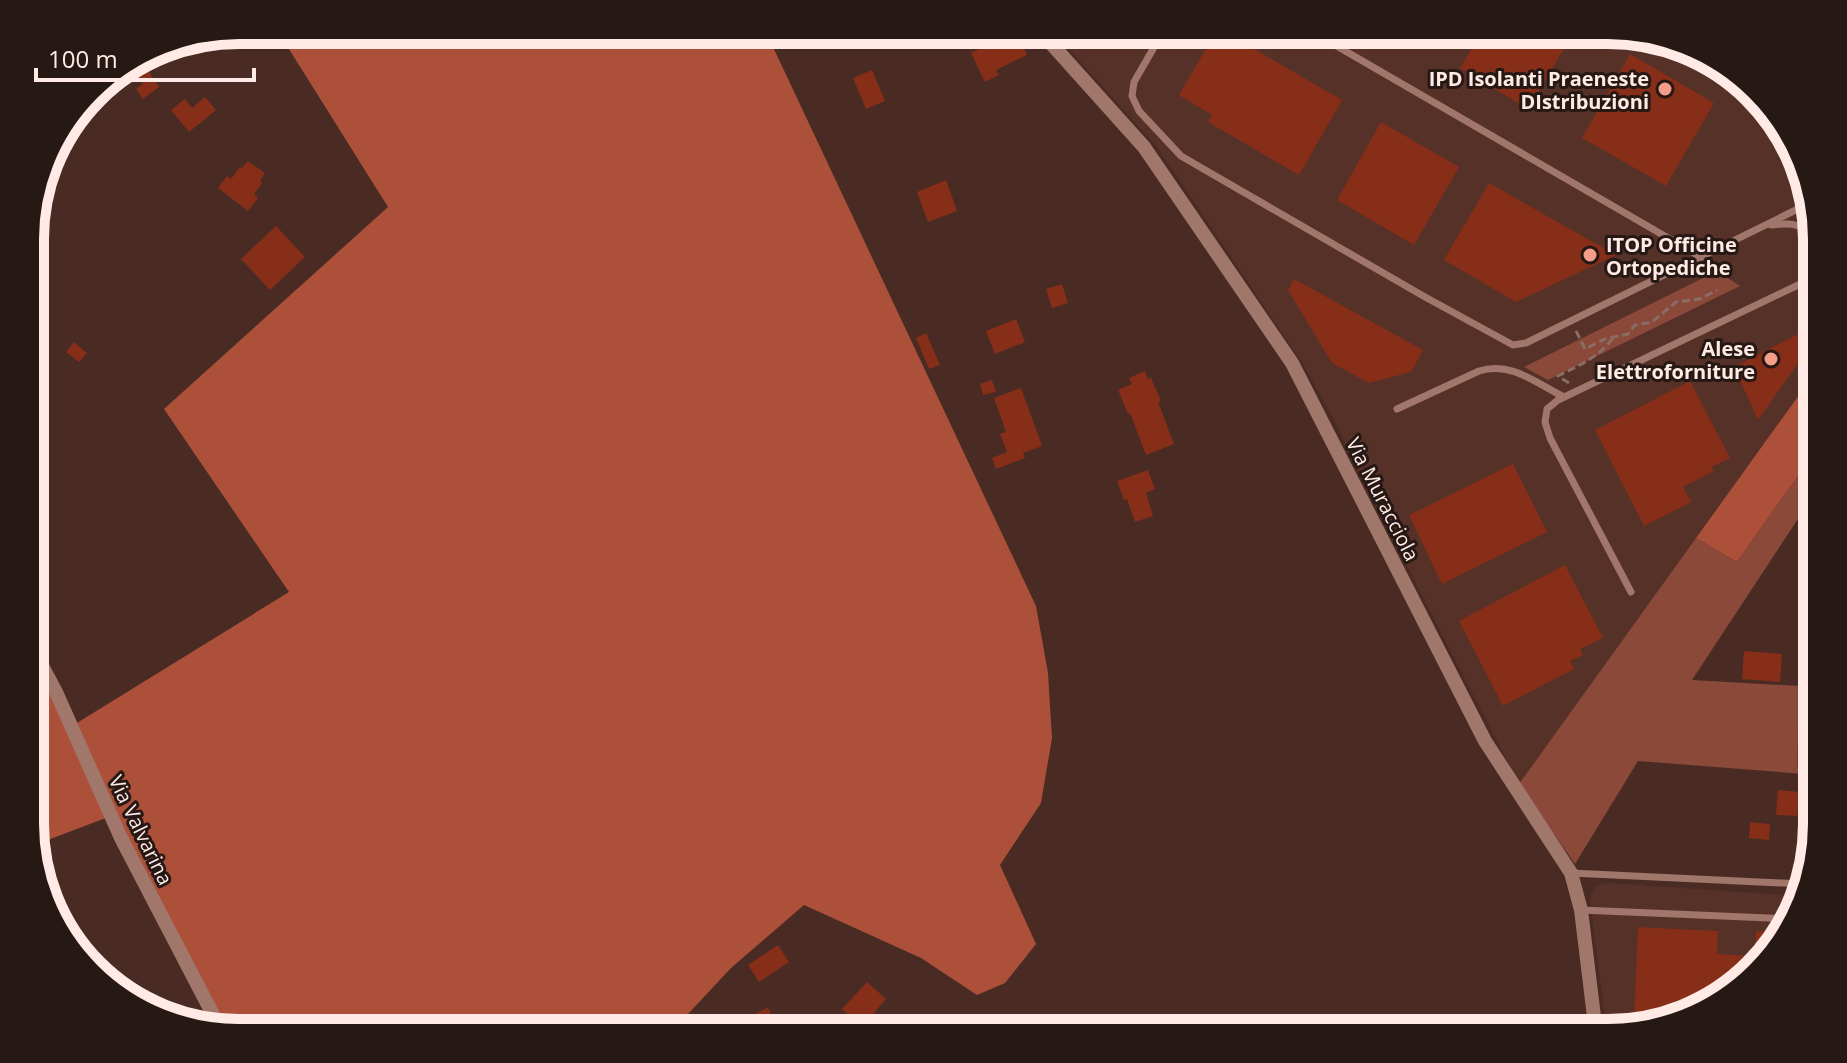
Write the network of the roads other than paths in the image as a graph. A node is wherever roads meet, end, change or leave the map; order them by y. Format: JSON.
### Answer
{"nodes":[{"id":1,"x":1052,"y":44,"type":"edge"},
{"id":2,"x":1156,"y":44,"type":"edge"},
{"id":3,"x":1333,"y":44,"type":"edge"},
{"id":4,"x":1800,"y":208,"type":"edge"},
{"id":5,"x":1761,"y":227,"type":"junction"},
{"id":6,"x":1803,"y":228,"type":"edge"},
{"id":7,"x":1701,"y":257,"type":"junction"},
{"id":8,"x":1803,"y":280,"type":"edge"},
{"id":9,"x":1803,"y":283,"type":"edge"},
{"id":10,"x":1796,"y":286,"type":"junction"},
{"id":11,"x":1564,"y":397,"type":"junction"},
{"id":12,"x":1397,"y":409,"type":"dead end"},
{"id":13,"x":1631,"y":592,"type":"dead end"},
{"id":14,"x":44,"y":670,"type":"edge"},
{"id":15,"x":1571,"y":873,"type":"junction"},
{"id":16,"x":1793,"y":884,"type":"edge"},
{"id":17,"x":1581,"y":910,"type":"junction"},
{"id":18,"x":1779,"y":918,"type":"edge"},
{"id":19,"x":214,"y":1017,"type":"edge"},
{"id":20,"x":1595,"y":1019,"type":"edge"}],
"edges":[{"from":1,"to":15,"type":"street","name":"Via Muracciola"},
{"from":2,"to":7,"type":"lane"},
{"from":3,"to":7,"type":"lane"},
{"from":4,"to":5,"type":"lane"},
{"from":5,"to":6,"type":"lane"},
{"from":5,"to":7,"type":"lane"},
{"from":8,"to":10,"type":"lane"},
{"from":9,"to":10,"type":"lane"},
{"from":10,"to":11,"type":"lane"},
{"from":11,"to":12,"type":"lane"},
{"from":11,"to":13,"type":"lane"},
{"from":14,"to":19,"type":"street","name":"Via Valvarina"},
{"from":15,"to":16,"type":"lane"},
{"from":15,"to":17,"type":"street","name":"Via Muracciola"},
{"from":17,"to":18,"type":"lane"},
{"from":17,"to":20,"type":"street","name":"Via Muracciola"}]}
